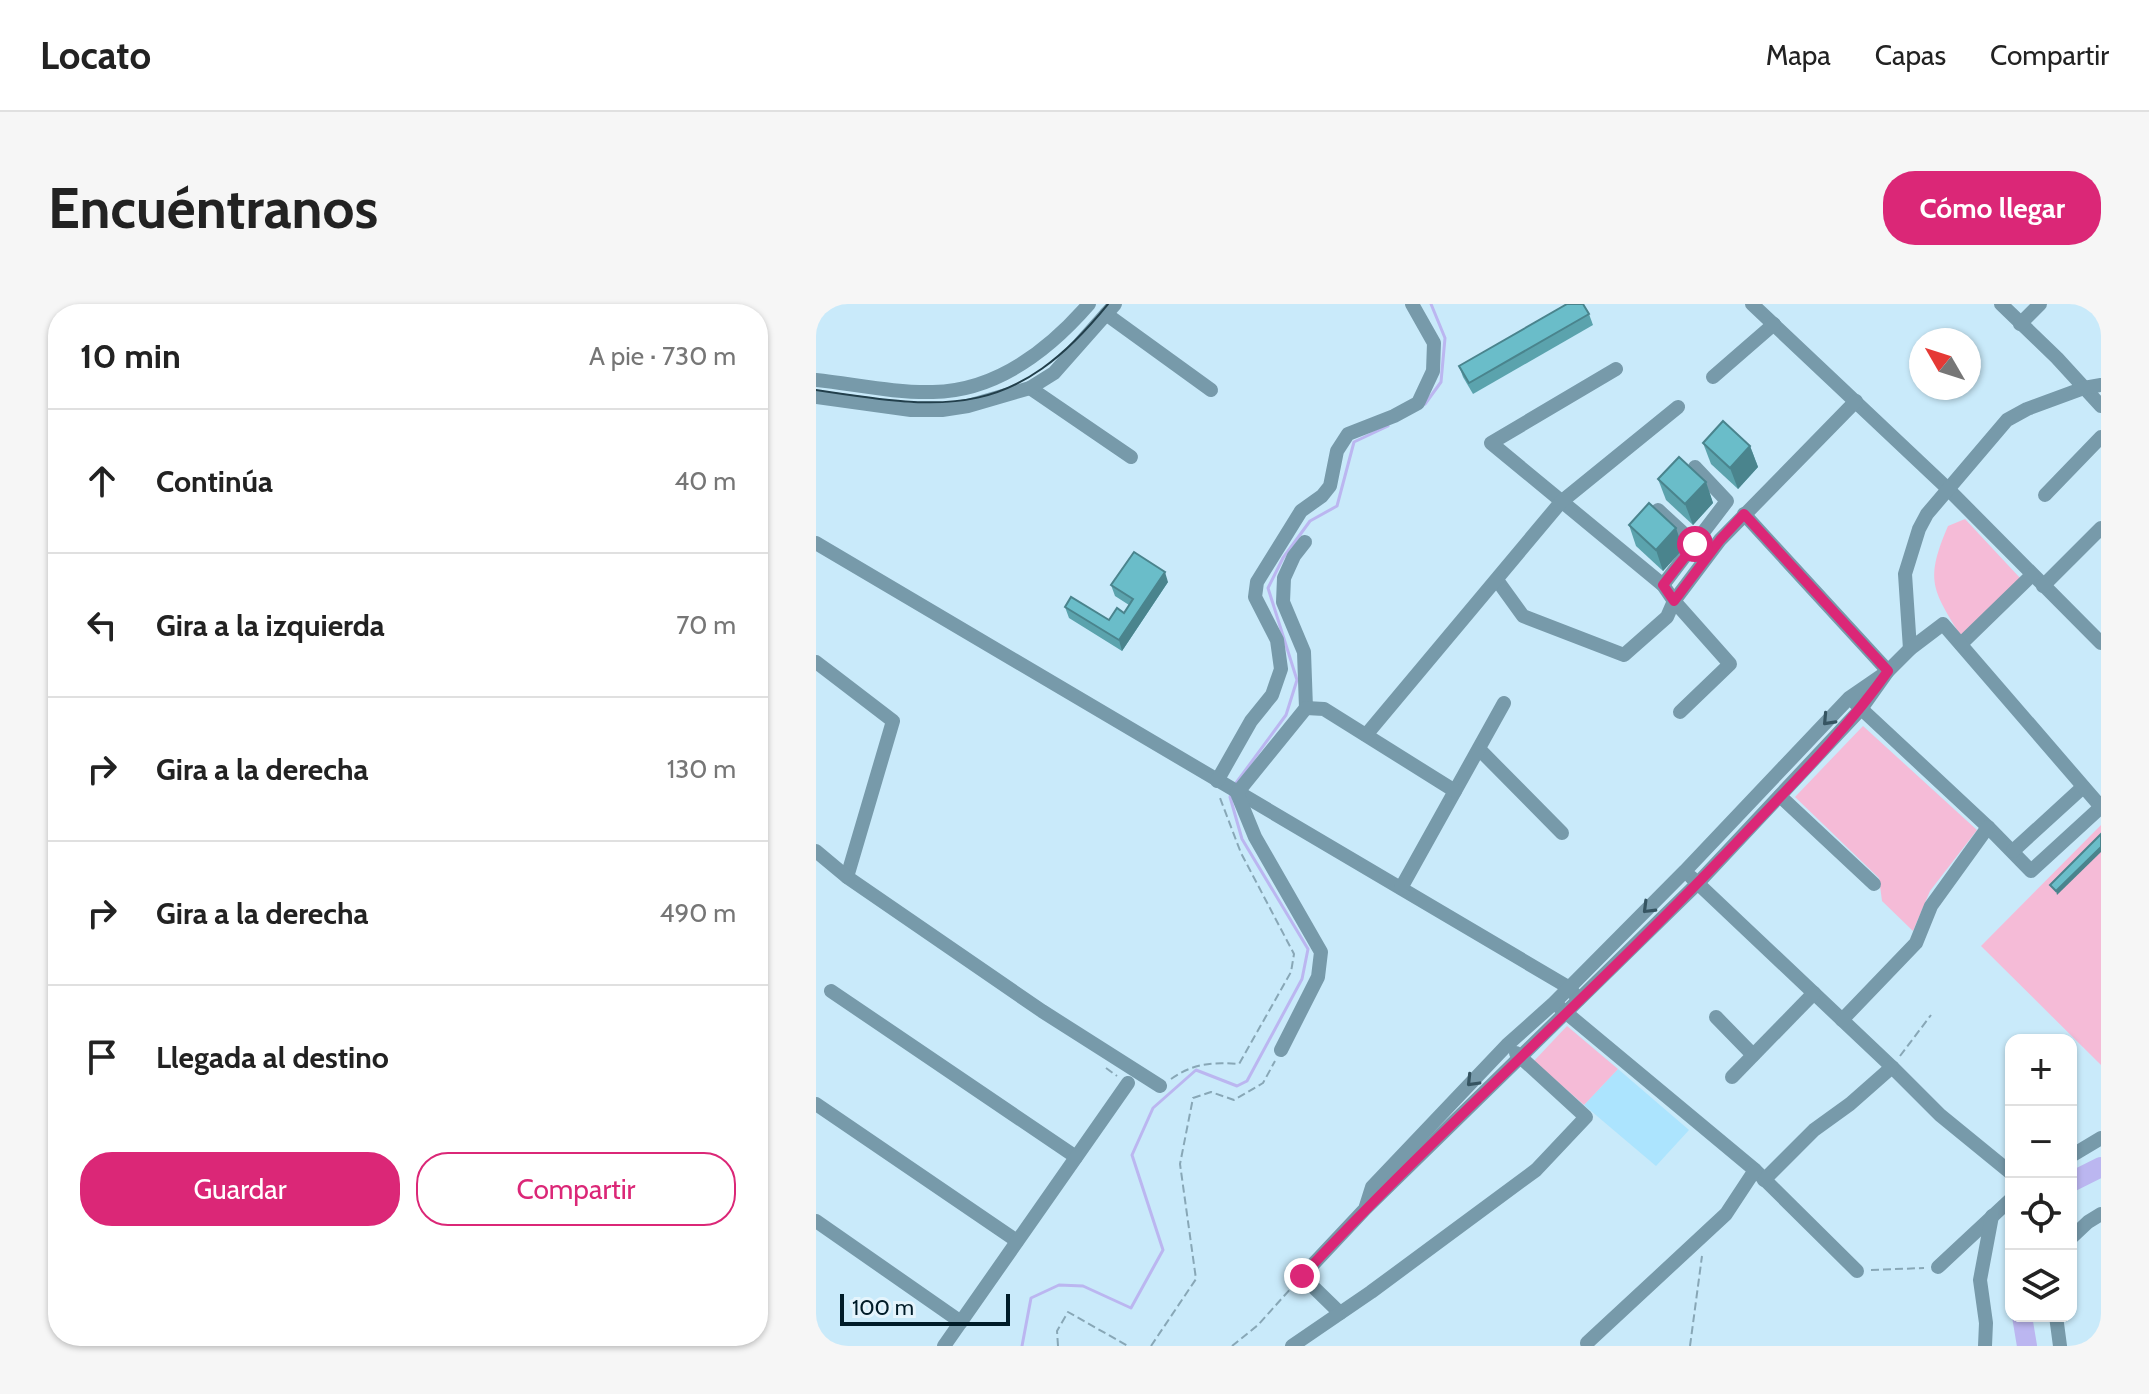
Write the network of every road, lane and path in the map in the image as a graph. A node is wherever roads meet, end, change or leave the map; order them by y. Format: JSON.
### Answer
{"nodes":[{"id":1,"x":1089,"y":304,"type":"edge"},
{"id":2,"x":1412,"y":304,"type":"edge"},
{"id":3,"x":1752,"y":304,"type":"edge"},
{"id":4,"x":2001,"y":304,"type":"edge"},
{"id":5,"x":2040,"y":304,"type":"edge"},
{"id":6,"x":1111,"y":309,"type":"edge"},
{"id":7,"x":1774,"y":324,"type":"junction"},
{"id":8,"x":2020,"y":324,"type":"junction"},
{"id":9,"x":1616,"y":369,"type":"dead end"},
{"id":10,"x":1713,"y":377,"type":"dead end"},
{"id":11,"x":816,"y":380,"type":"edge"},
{"id":12,"x":2101,"y":385,"type":"edge"},
{"id":13,"x":1030,"y":388,"type":"junction"},
{"id":14,"x":2084,"y":388,"type":"junction"},
{"id":15,"x":1211,"y":390,"type":"dead end"},
{"id":16,"x":816,"y":397,"type":"edge"},
{"id":17,"x":1856,"y":401,"type":"junction"},
{"id":18,"x":2101,"y":406,"type":"edge"},
{"id":19,"x":1678,"y":407,"type":"dead end"},
{"id":20,"x":2101,"y":437,"type":"edge"},
{"id":21,"x":1131,"y":457,"type":"dead end"},
{"id":22,"x":1695,"y":467,"type":"edge"},
{"id":23,"x":1947,"y":488,"type":"junction"},
{"id":24,"x":2045,"y":495,"type":"dead end"},
{"id":25,"x":1561,"y":502,"type":"junction"},
{"id":26,"x":1658,"y":510,"type":"edge"},
{"id":27,"x":1744,"y":514,"type":"junction"},
{"id":28,"x":2101,"y":528,"type":"edge"},
{"id":29,"x":1305,"y":542,"type":"dead end"},
{"id":30,"x":816,"y":543,"type":"edge"},
{"id":31,"x":1695,"y":544,"type":"junction"},
{"id":32,"x":2032,"y":575,"type":"junction"},
{"id":33,"x":1497,"y":580,"type":"junction"},
{"id":34,"x":1663,"y":585,"type":"junction"},
{"id":35,"x":2043,"y":586,"type":"junction"},
{"id":36,"x":1674,"y":601,"type":"junction"},
{"id":37,"x":2101,"y":643,"type":"edge"},
{"id":38,"x":1961,"y":644,"type":"junction"},
{"id":39,"x":1910,"y":649,"type":"junction"},
{"id":40,"x":816,"y":662,"type":"edge"},
{"id":41,"x":1888,"y":671,"type":"junction"},
{"id":42,"x":1849,"y":698,"type":"junction"},
{"id":43,"x":1504,"y":703,"type":"dead end"},
{"id":44,"x":1306,"y":708,"type":"junction"},
{"id":45,"x":1861,"y":709,"type":"junction"},
{"id":46,"x":1680,"y":712,"type":"dead end"},
{"id":47,"x":1366,"y":735,"type":"junction"},
{"id":48,"x":1479,"y":749,"type":"junction"},
{"id":49,"x":2083,"y":787,"type":"junction"},
{"id":50,"x":1230,"y":788,"type":"junction"},
{"id":51,"x":1455,"y":791,"type":"junction"},
{"id":52,"x":1780,"y":796,"type":"junction"},
{"id":53,"x":2101,"y":807,"type":"edge"},
{"id":54,"x":1988,"y":827,"type":"junction"},
{"id":55,"x":1562,"y":833,"type":"dead end"},
{"id":56,"x":816,"y":851,"type":"edge"},
{"id":57,"x":2013,"y":851,"type":"junction"},
{"id":58,"x":1685,"y":871,"type":"junction"},
{"id":59,"x":847,"y":877,"type":"junction"},
{"id":60,"x":1697,"y":884,"type":"junction"},
{"id":61,"x":1874,"y":884,"type":"dead end"},
{"id":62,"x":1401,"y":888,"type":"junction"},
{"id":63,"x":1568,"y":987,"type":"junction"},
{"id":64,"x":831,"y":991,"type":"dead end"},
{"id":65,"x":1814,"y":993,"type":"junction"},
{"id":66,"x":1579,"y":999,"type":"junction"},
{"id":67,"x":1560,"y":1008,"type":"junction"},
{"id":68,"x":1931,"y":1015,"type":"dead end"},
{"id":69,"x":1716,"y":1017,"type":"dead end"},
{"id":70,"x":1842,"y":1020,"type":"junction"},
{"id":71,"x":1507,"y":1045,"type":"junction"},
{"id":72,"x":1281,"y":1050,"type":"joint"},
{"id":73,"x":1753,"y":1055,"type":"junction"},
{"id":74,"x":1522,"y":1058,"type":"junction"},
{"id":75,"x":1892,"y":1067,"type":"junction"},
{"id":76,"x":1732,"y":1077,"type":"dead end"},
{"id":77,"x":1128,"y":1083,"type":"dead end"},
{"id":78,"x":1160,"y":1086,"type":"joint"},
{"id":79,"x":816,"y":1104,"type":"edge"},
{"id":80,"x":2101,"y":1138,"type":"edge"},
{"id":81,"x":2077,"y":1152,"type":"edge"},
{"id":82,"x":1076,"y":1157,"type":"junction"},
{"id":83,"x":2005,"y":1168,"type":"edge"},
{"id":84,"x":1760,"y":1175,"type":"junction"},
{"id":85,"x":2005,"y":1204,"type":"edge"},
{"id":86,"x":1366,"y":1208,"type":"junction"},
{"id":87,"x":2101,"y":1214,"type":"edge"},
{"id":88,"x":1992,"y":1216,"type":"junction"},
{"id":89,"x":816,"y":1221,"type":"edge"},
{"id":90,"x":2077,"y":1233,"type":"edge"},
{"id":91,"x":1704,"y":1234,"type":"junction"},
{"id":92,"x":1017,"y":1241,"type":"junction"},
{"id":93,"x":1938,"y":1267,"type":"joint"},
{"id":94,"x":1857,"y":1271,"type":"joint"},
{"id":95,"x":1302,"y":1276,"type":"junction"},
{"id":96,"x":1340,"y":1313,"type":"junction"},
{"id":97,"x":961,"y":1322,"type":"junction"},
{"id":98,"x":2057,"y":1322,"type":"edge"},
{"id":99,"x":1587,"y":1343,"type":"dead end"},
{"id":100,"x":944,"y":1346,"type":"edge"},
{"id":101,"x":1058,"y":1346,"type":"edge"},
{"id":102,"x":1128,"y":1346,"type":"edge"},
{"id":103,"x":1151,"y":1346,"type":"edge"},
{"id":104,"x":1232,"y":1346,"type":"edge"},
{"id":105,"x":1292,"y":1346,"type":"edge"},
{"id":106,"x":1690,"y":1346,"type":"edge"},
{"id":107,"x":1985,"y":1346,"type":"edge"},
{"id":108,"x":2060,"y":1346,"type":"edge"}],
"edges":[{"from":1,"to":11,"type":"street"},
{"from":2,"to":50,"type":"street"},
{"from":3,"to":7,"type":"street"},
{"from":4,"to":8,"type":"street"},
{"from":5,"to":8,"type":"street"},
{"from":6,"to":13,"type":"street"},
{"from":6,"to":15,"type":"street"},
{"from":7,"to":10,"type":"street"},
{"from":7,"to":17,"type":"street"},
{"from":8,"to":14,"type":"street"},
{"from":9,"to":25,"type":"street"},
{"from":12,"to":14,"type":"street"},
{"from":13,"to":16,"type":"street"},
{"from":13,"to":21,"type":"street"},
{"from":14,"to":18,"type":"street"},
{"from":14,"to":23,"type":"street"},
{"from":17,"to":23,"type":"street"},
{"from":17,"to":27,"type":"street"},
{"from":19,"to":25,"type":"street"},
{"from":20,"to":24,"type":"street"},
{"from":22,"to":31,"type":"street"},
{"from":23,"to":32,"type":"street"},
{"from":23,"to":39,"type":"street"},
{"from":25,"to":33,"type":"street"},
{"from":25,"to":34,"type":"street"},
{"from":26,"to":31,"type":"street"},
{"from":27,"to":36,"type":"street"},
{"from":27,"to":41,"type":"street"},
{"from":28,"to":35,"type":"street"},
{"from":29,"to":44,"type":"street"},
{"from":30,"to":50,"type":"street"},
{"from":31,"to":34,"type":"street"},
{"from":32,"to":35,"type":"street"},
{"from":32,"to":38,"type":"street"},
{"from":33,"to":36,"type":"street"},
{"from":33,"to":47,"type":"street"},
{"from":34,"to":36,"type":"street"},
{"from":35,"to":37,"type":"street"},
{"from":36,"to":46,"type":"street"},
{"from":38,"to":39,"type":"street"},
{"from":38,"to":49,"type":"street"},
{"from":39,"to":41,"type":"street"},
{"from":40,"to":59,"type":"street"},
{"from":41,"to":42,"type":"street"},
{"from":41,"to":45,"type":"street"},
{"from":42,"to":45,"type":"street"},
{"from":42,"to":58,"type":"street","one_way":true},
{"from":43,"to":48,"type":"street"},
{"from":44,"to":47,"type":"street"},
{"from":44,"to":50,"type":"street"},
{"from":45,"to":52,"type":"street"},
{"from":45,"to":54,"type":"street"},
{"from":47,"to":51,"type":"street"},
{"from":48,"to":51,"type":"street"},
{"from":48,"to":55,"type":"street"},
{"from":49,"to":53,"type":"street"},
{"from":49,"to":57,"type":"street"},
{"from":50,"to":62,"type":"street"},
{"from":50,"to":72,"type":"street"},
{"from":50,"to":78,"type":"path"},
{"from":51,"to":62,"type":"street"},
{"from":52,"to":60,"type":"street"},
{"from":52,"to":61,"type":"street"},
{"from":53,"to":57,"type":"street"},
{"from":54,"to":57,"type":"street"},
{"from":54,"to":70,"type":"street"},
{"from":56,"to":59,"type":"street"},
{"from":58,"to":60,"type":"street"},
{"from":58,"to":63,"type":"street","one_way":true},
{"from":59,"to":78,"type":"street"},
{"from":60,"to":65,"type":"street"},
{"from":60,"to":66,"type":"street"},
{"from":62,"to":63,"type":"street"},
{"from":63,"to":66,"type":"street"},
{"from":63,"to":67,"type":"street"},
{"from":64,"to":82,"type":"street"},
{"from":65,"to":70,"type":"street"},
{"from":65,"to":73,"type":"street"},
{"from":66,"to":67,"type":"street"},
{"from":67,"to":71,"type":"street"},
{"from":67,"to":74,"type":"street"},
{"from":67,"to":84,"type":"street"},
{"from":68,"to":75,"type":"path"},
{"from":69,"to":73,"type":"street"},
{"from":70,"to":75,"type":"street"},
{"from":71,"to":74,"type":"street"},
{"from":71,"to":86,"type":"street","one_way":true},
{"from":72,"to":103,"type":"path"},
{"from":73,"to":76,"type":"street"},
{"from":74,"to":86,"type":"street"},
{"from":74,"to":96,"type":"street"},
{"from":75,"to":83,"type":"street"},
{"from":75,"to":84,"type":"street"},
{"from":77,"to":82,"type":"street"},
{"from":79,"to":92,"type":"street"},
{"from":80,"to":81,"type":"street"},
{"from":82,"to":92,"type":"street"},
{"from":84,"to":91,"type":"street"},
{"from":84,"to":94,"type":"street"},
{"from":85,"to":88,"type":"street"},
{"from":86,"to":95,"type":"street"},
{"from":87,"to":90,"type":"street"},
{"from":88,"to":93,"type":"street"},
{"from":88,"to":107,"type":"street"},
{"from":89,"to":97,"type":"street"},
{"from":91,"to":99,"type":"street"},
{"from":91,"to":106,"type":"path"},
{"from":92,"to":97,"type":"street"},
{"from":93,"to":94,"type":"path"},
{"from":95,"to":96,"type":"street"},
{"from":95,"to":104,"type":"path"},
{"from":96,"to":105,"type":"street"},
{"from":97,"to":100,"type":"street"},
{"from":98,"to":108,"type":"street"},
{"from":101,"to":102,"type":"path"}]}
